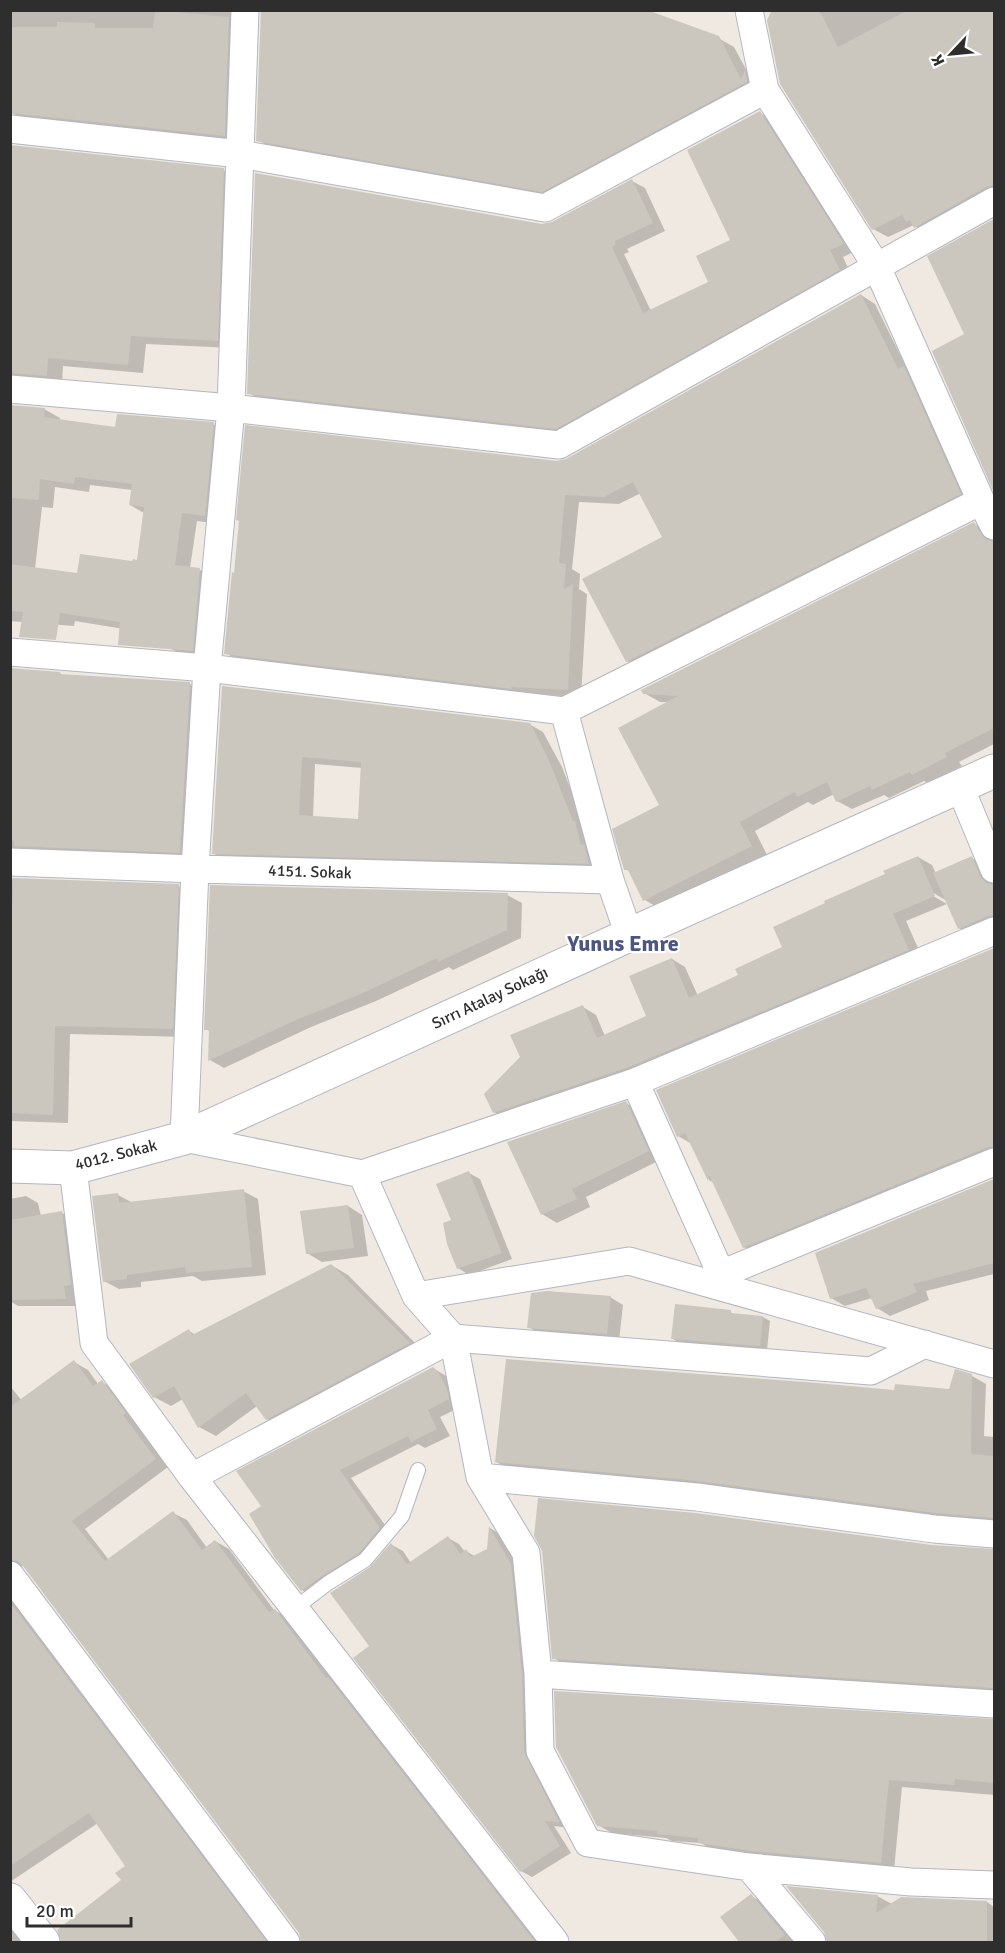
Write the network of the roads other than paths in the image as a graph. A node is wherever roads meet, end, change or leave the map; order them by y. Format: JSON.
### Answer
{"nodes":[{"id":1,"x":245,"y":10,"type":"edge"},
{"id":2,"x":749,"y":10,"type":"edge"},
{"id":3,"x":765,"y":90,"type":"junction"},
{"id":4,"x":10,"y":129,"type":"edge"},
{"id":5,"x":240,"y":154,"type":"junction"},
{"id":6,"x":994,"y":201,"type":"edge"},
{"id":7,"x":877,"y":267,"type":"junction"},
{"id":8,"x":10,"y":389,"type":"edge"},
{"id":9,"x":231,"y":408,"type":"junction"},
{"id":10,"x":981,"y":501,"type":"junction"},
{"id":11,"x":994,"y":526,"type":"edge"},
{"id":12,"x":10,"y":652,"type":"edge"},
{"id":13,"x":207,"y":668,"type":"junction"},
{"id":14,"x":564,"y":711,"type":"junction"},
{"id":15,"x":994,"y":771,"type":"edge"},
{"id":16,"x":960,"y":787,"type":"junction"},
{"id":17,"x":10,"y":862,"type":"edge"},
{"id":18,"x":195,"y":869,"type":"junction"},
{"id":19,"x":994,"y":869,"type":"edge"},
{"id":20,"x":610,"y":880,"type":"junction"},
{"id":21,"x":994,"y":931,"type":"edge"},
{"id":22,"x":629,"y":934,"type":"junction"},
{"id":23,"x":634,"y":1082,"type":"junction"},
{"id":24,"x":184,"y":1138,"type":"junction"},
{"id":25,"x":994,"y":1162,"type":"edge"},
{"id":26,"x":10,"y":1166,"type":"edge"},
{"id":27,"x":73,"y":1167,"type":"junction"},
{"id":28,"x":362,"y":1174,"type":"junction"},
{"id":29,"x":416,"y":1296,"type":"junction"},
{"id":30,"x":453,"y":1338,"type":"junction"},
{"id":31,"x":925,"y":1344,"type":"junction"},
{"id":32,"x":994,"y":1364,"type":"edge"},
{"id":33,"x":418,"y":1470,"type":"dead end"},
{"id":34,"x":192,"y":1477,"type":"junction"},
{"id":35,"x":480,"y":1477,"type":"junction"},
{"id":36,"x":994,"y":1534,"type":"edge"},
{"id":37,"x":10,"y":1575,"type":"edge"},
{"id":38,"x":294,"y":1609,"type":"junction"},
{"id":39,"x":538,"y":1674,"type":"junction"},
{"id":40,"x":994,"y":1704,"type":"edge"},
{"id":41,"x":749,"y":1867,"type":"junction"},
{"id":42,"x":994,"y":1885,"type":"edge"},
{"id":43,"x":286,"y":1942,"type":"edge"},
{"id":44,"x":555,"y":1942,"type":"edge"},
{"id":45,"x":812,"y":1942,"type":"edge"}],
"edges":[{"from":1,"to":5,"type":"street"},
{"from":2,"to":3,"type":"street"},
{"from":3,"to":5,"type":"street"},
{"from":3,"to":7,"type":"street"},
{"from":4,"to":5,"type":"street"},
{"from":5,"to":9,"type":"street"},
{"from":6,"to":7,"type":"street"},
{"from":7,"to":9,"type":"street"},
{"from":7,"to":10,"type":"street"},
{"from":8,"to":9,"type":"street"},
{"from":9,"to":13,"type":"street"},
{"from":10,"to":11,"type":"street"},
{"from":10,"to":14,"type":"street"},
{"from":12,"to":13,"type":"street"},
{"from":13,"to":14,"type":"street"},
{"from":13,"to":18,"type":"street"},
{"from":14,"to":20,"type":"street"},
{"from":15,"to":16,"type":"main road","name":"Sırrı Atalay Sokağı"},
{"from":16,"to":19,"type":"street"},
{"from":16,"to":22,"type":"main road","name":"Sırrı Atalay Sokağı"},
{"from":17,"to":18,"type":"street","name":"4151. Sokak"},
{"from":18,"to":20,"type":"street","name":"4151. Sokak"},
{"from":18,"to":24,"type":"street"},
{"from":20,"to":22,"type":"street"},
{"from":21,"to":23,"type":"street"},
{"from":22,"to":24,"type":"main road","name":"Sırrı Atalay Sokağı"},
{"from":23,"to":25,"type":"street"},
{"from":23,"to":28,"type":"street"},
{"from":24,"to":27,"type":"main road","name":"4012. Sokak"},
{"from":24,"to":28,"type":"street"},
{"from":26,"to":27,"type":"main road","name":"4012. Sokak"},
{"from":27,"to":34,"type":"street"},
{"from":28,"to":29,"type":"street"},
{"from":29,"to":30,"type":"street"},
{"from":29,"to":31,"type":"street"},
{"from":30,"to":31,"type":"street"},
{"from":30,"to":34,"type":"street"},
{"from":30,"to":35,"type":"street"},
{"from":31,"to":32,"type":"street"},
{"from":33,"to":38,"type":"lane"},
{"from":34,"to":38,"type":"street"},
{"from":35,"to":36,"type":"street"},
{"from":35,"to":39,"type":"street"},
{"from":37,"to":43,"type":"street"},
{"from":38,"to":44,"type":"street"},
{"from":39,"to":40,"type":"street"},
{"from":39,"to":41,"type":"street"},
{"from":41,"to":42,"type":"street"},
{"from":41,"to":45,"type":"street"}]}
